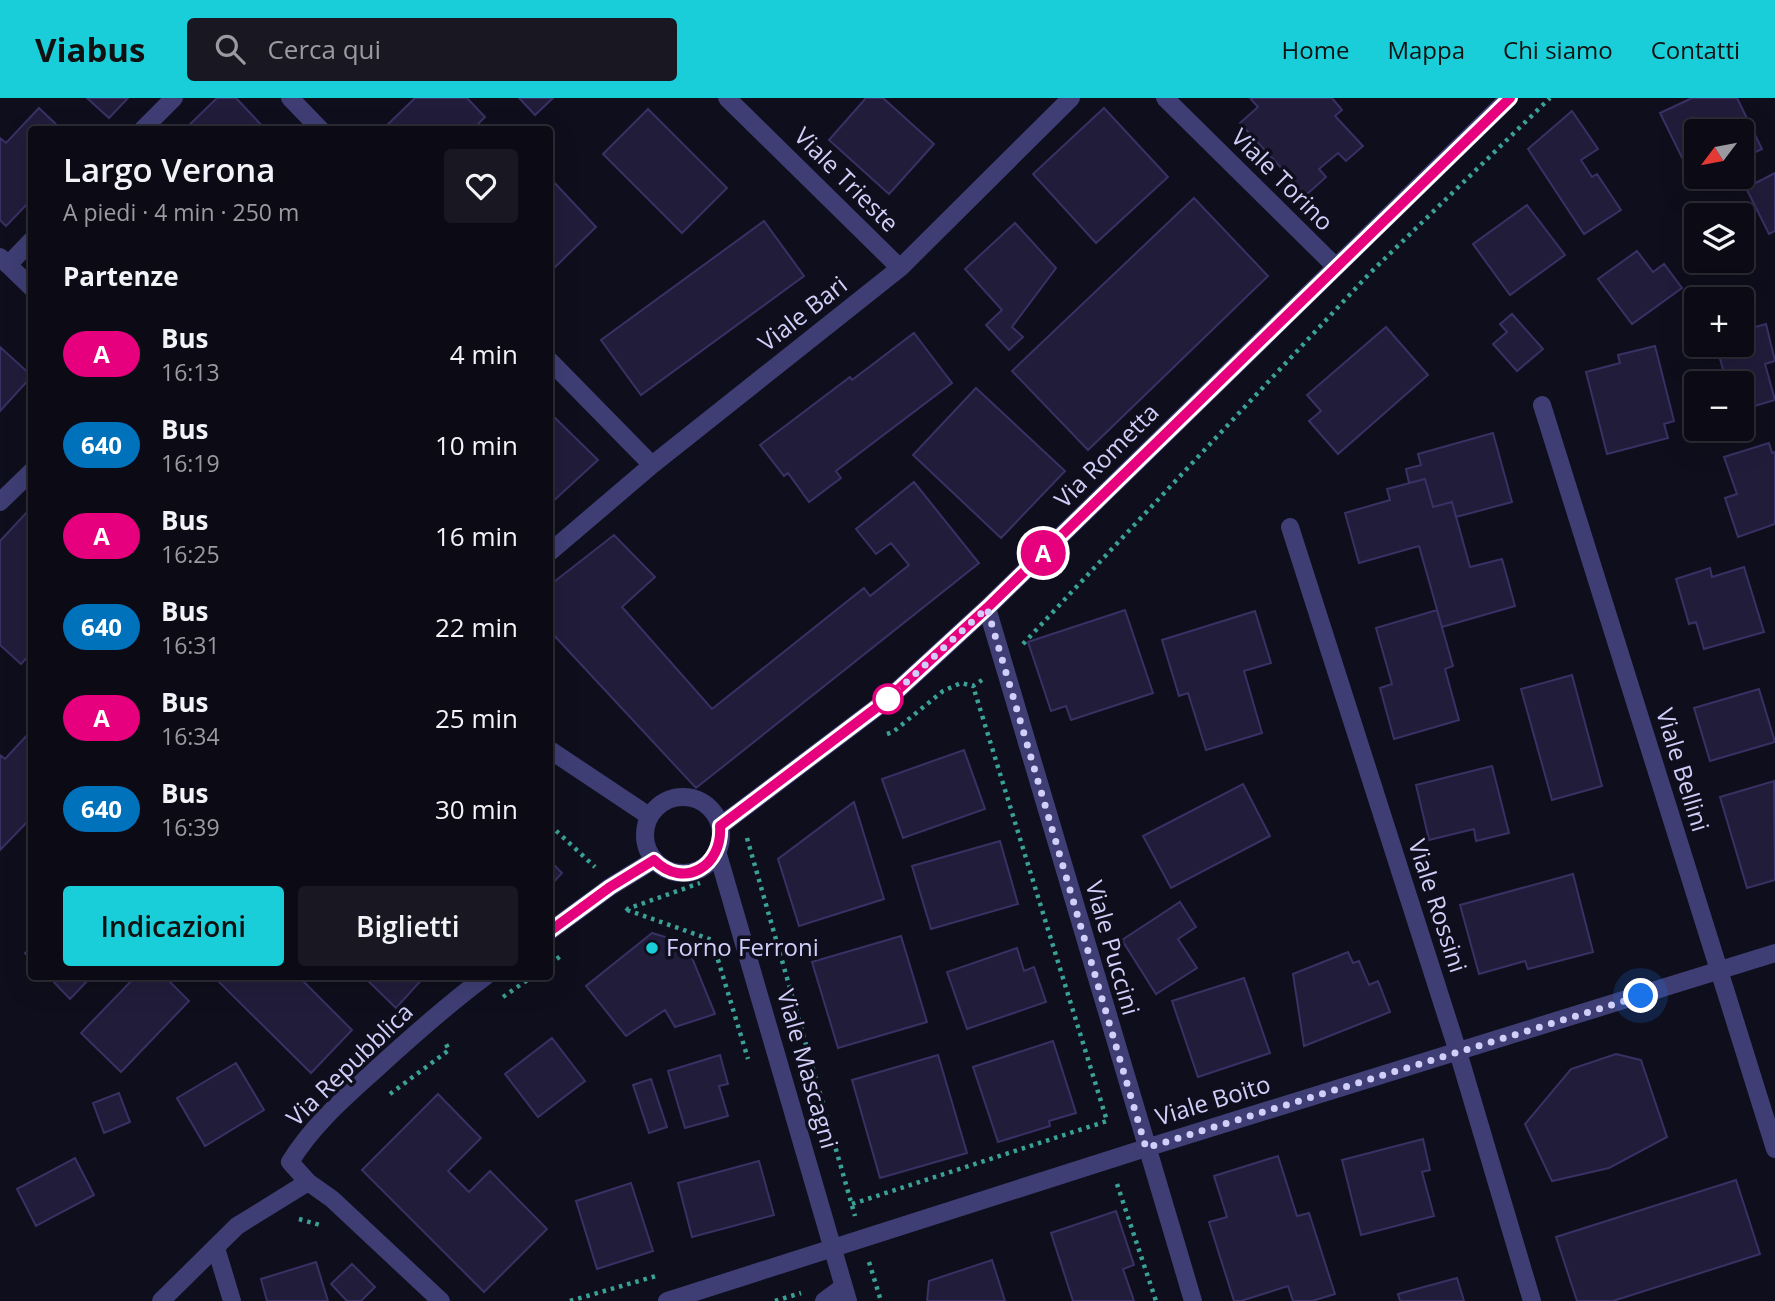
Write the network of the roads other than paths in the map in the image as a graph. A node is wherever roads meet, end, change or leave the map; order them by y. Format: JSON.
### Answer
{"nodes":[{"id":1,"x":174,"y":98,"type":"edge"},
{"id":2,"x":290,"y":98,"type":"edge"},
{"id":3,"x":727,"y":98,"type":"edge"},
{"id":4,"x":1071,"y":98,"type":"edge"},
{"id":5,"x":1165,"y":98,"type":"edge"},
{"id":6,"x":1510,"y":98,"type":"edge"},
{"id":7,"x":146,"y":126,"type":"edge"},
{"id":8,"x":317,"y":126,"type":"edge"},
{"id":9,"x":28,"y":243,"type":"edge"},
{"id":10,"x":4,"y":261,"type":"edge"},
{"id":11,"x":1335,"y":266,"type":"junction"},
{"id":12,"x":900,"y":268,"type":"junction"},
{"id":13,"x":28,"y":284,"type":"edge"},
{"id":14,"x":553,"y":364,"type":"edge"},
{"id":15,"x":1542,"y":405,"type":"dead end"},
{"id":16,"x":652,"y":465,"type":"junction"},
{"id":17,"x":28,"y":475,"type":"edge"},
{"id":18,"x":0,"y":502,"type":"edge"},
{"id":19,"x":1290,"y":527,"type":"dead end"},
{"id":20,"x":553,"y":549,"type":"edge"},
{"id":21,"x":987,"y":608,"type":"junction"},
{"id":22,"x":553,"y":752,"type":"edge"},
{"id":23,"x":649,"y":816,"type":"junction"},
{"id":24,"x":720,"y":826,"type":"junction"},
{"id":25,"x":718,"y":851,"type":"junction"},
{"id":26,"x":654,"y":860,"type":"junction"},
{"id":27,"x":553,"y":929,"type":"edge"},
{"id":28,"x":1775,"y":953,"type":"edge"},
{"id":29,"x":1719,"y":972,"type":"junction"},
{"id":30,"x":481,"y":980,"type":"edge"},
{"id":31,"x":1458,"y":1052,"type":"junction"},
{"id":32,"x":1146,"y":1148,"type":"junction"},
{"id":33,"x":1775,"y":1149,"type":"edge"},
{"id":34,"x":308,"y":1182,"type":"junction"},
{"id":35,"x":216,"y":1248,"type":"junction"},
{"id":36,"x":833,"y":1249,"type":"junction"},
{"id":37,"x":845,"y":1294,"type":"edge"},
{"id":38,"x":162,"y":1301,"type":"edge"},
{"id":39,"x":232,"y":1301,"type":"edge"},
{"id":40,"x":441,"y":1301,"type":"edge"},
{"id":41,"x":667,"y":1301,"type":"edge"},
{"id":42,"x":824,"y":1301,"type":"edge"},
{"id":43,"x":1193,"y":1301,"type":"edge"},
{"id":44,"x":1532,"y":1301,"type":"edge"}],
"edges":[{"from":1,"to":7,"type":"street"},
{"from":2,"to":8,"type":"street"},
{"from":3,"to":12,"type":"street","name":"Viale Trieste"},
{"from":4,"to":12,"type":"street","name":"Viale Bari"},
{"from":5,"to":11,"type":"street","name":"Viale Torino"},
{"from":6,"to":11,"type":"street","name":"Via Rometta"},
{"from":9,"to":10,"type":"street"},
{"from":10,"to":13,"type":"street"},
{"from":11,"to":21,"type":"street","name":"Via Rometta"},
{"from":12,"to":16,"type":"street","name":"Viale Bari"},
{"from":14,"to":16,"type":"street"},
{"from":15,"to":29,"type":"street","name":"Viale Bellini"},
{"from":16,"to":20,"type":"street","name":"Viale Bari"},
{"from":17,"to":18,"type":"street"},
{"from":19,"to":31,"type":"street","name":"Viale Rossini"},
{"from":21,"to":24,"type":"street","name":"Via Rometta"},
{"from":21,"to":32,"type":"street","name":"Viale Puccini"},
{"from":22,"to":23,"type":"street"},
{"from":23,"to":24,"type":"street"},
{"from":23,"to":26,"type":"street"},
{"from":24,"to":25,"type":"street"},
{"from":25,"to":26,"type":"street"},
{"from":25,"to":36,"type":"street","name":"Viale Mascagni"},
{"from":26,"to":27,"type":"street"},
{"from":28,"to":29,"type":"street","name":"Viale Boito"},
{"from":29,"to":31,"type":"street","name":"Viale Boito"},
{"from":29,"to":33,"type":"street","name":"Viale Bellini"},
{"from":30,"to":34,"type":"street","name":"Via Repubblica"},
{"from":31,"to":32,"type":"street","name":"Viale Boito"},
{"from":31,"to":44,"type":"street","name":"Viale Rossini"},
{"from":32,"to":36,"type":"street","name":"Viale Boito"},
{"from":32,"to":43,"type":"street","name":"Viale Puccini"},
{"from":34,"to":35,"type":"street"},
{"from":34,"to":40,"type":"street"},
{"from":35,"to":38,"type":"street"},
{"from":35,"to":39,"type":"street"},
{"from":36,"to":37,"type":"street","name":"Viale Mascagni"},
{"from":36,"to":41,"type":"street","name":"Viale Boito"},
{"from":37,"to":42,"type":"street"}]}
